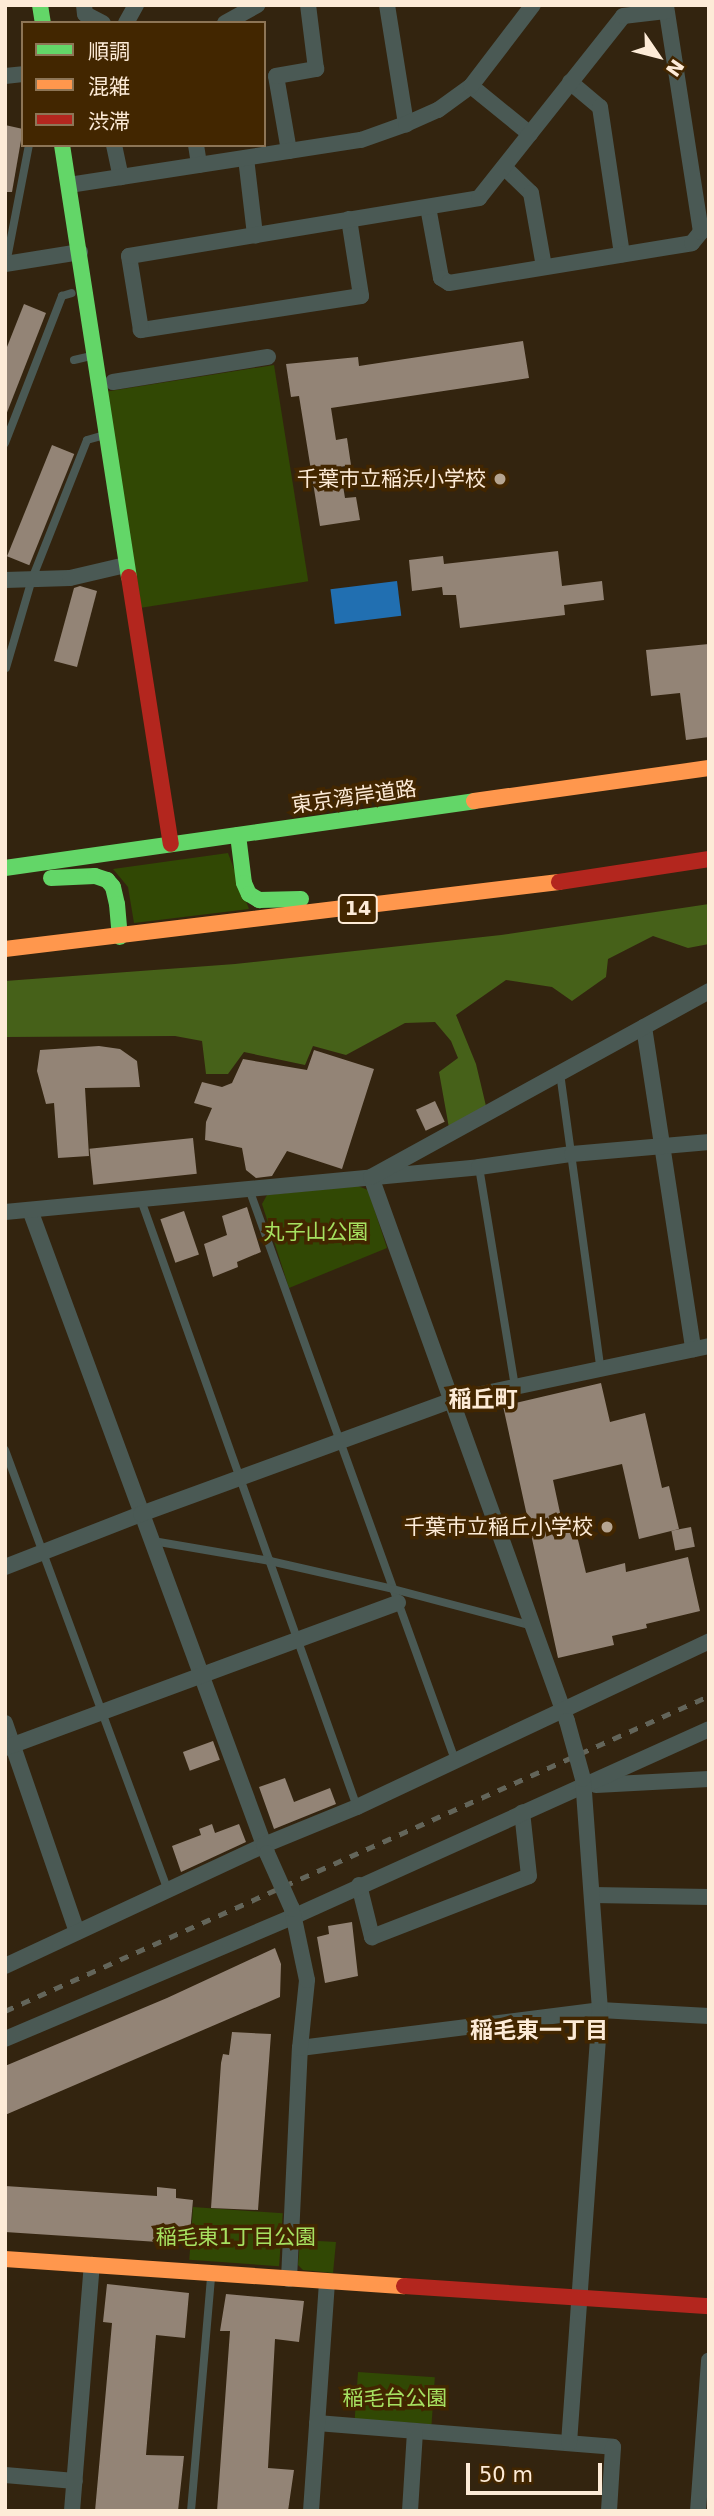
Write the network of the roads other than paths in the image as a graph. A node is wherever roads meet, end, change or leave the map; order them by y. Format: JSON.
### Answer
{"nodes":[{"id":1,"x":84,"y":5,"type":"edge"},
{"id":2,"x":136,"y":5,"type":"edge"},
{"id":3,"x":257,"y":5,"type":"edge"},
{"id":4,"x":308,"y":5,"type":"edge"},
{"id":5,"x":387,"y":5,"type":"edge"},
{"id":6,"x":528,"y":7,"type":"edge"},
{"id":7,"x":666,"y":8,"type":"edge"},
{"id":8,"x":99,"y":21,"type":"edge"},
{"id":9,"x":127,"y":21,"type":"edge"},
{"id":10,"x":229,"y":21,"type":"edge"},
{"id":11,"x":570,"y":82,"type":"junction"},
{"id":12,"x":471,"y":86,"type":"junction"},
{"id":13,"x":406,"y":124,"type":"junction"},
{"id":14,"x":530,"y":134,"type":"junction"},
{"id":15,"x":29,"y":147,"type":"edge"},
{"id":16,"x":62,"y":147,"type":"edge"},
{"id":17,"x":114,"y":147,"type":"edge"},
{"id":18,"x":196,"y":147,"type":"edge"},
{"id":19,"x":289,"y":151,"type":"junction"},
{"id":20,"x":246,"y":158,"type":"junction"},
{"id":21,"x":199,"y":165,"type":"junction"},
{"id":22,"x":504,"y":167,"type":"junction"},
{"id":23,"x":121,"y":177,"type":"junction"},
{"id":24,"x":69,"y":185,"type":"junction"},
{"id":25,"x":428,"y":206,"type":"junction"},
{"id":26,"x":349,"y":219,"type":"junction"},
{"id":27,"x":255,"y":235,"type":"junction"},
{"id":28,"x":80,"y":252,"type":"junction"},
{"id":29,"x":622,"y":254,"type":"junction"},
{"id":30,"x":6,"y":264,"type":"edge"},
{"id":31,"x":544,"y":267,"type":"junction"},
{"id":32,"x":72,"y":293,"type":"dead end"},
{"id":33,"x":95,"y":355,"type":"junction"},
{"id":34,"x":268,"y":357,"type":"dead end"},
{"id":35,"x":74,"y":359,"type":"dead end"},
{"id":36,"x":113,"y":382,"type":"dead end"},
{"id":37,"x":107,"y":434,"type":"junction"},
{"id":38,"x":5,"y":443,"type":"edge"},
{"id":39,"x":126,"y":565,"type":"junction"},
{"id":40,"x":32,"y":579,"type":"junction"},
{"id":41,"x":5,"y":580,"type":"edge"},
{"id":42,"x":6,"y":668,"type":"edge"},
{"id":43,"x":709,"y":768,"type":"edge"},
{"id":44,"x":238,"y":835,"type":"junction"},
{"id":45,"x":171,"y":844,"type":"junction"},
{"id":46,"x":709,"y":859,"type":"edge"},
{"id":47,"x":5,"y":868,"type":"edge"},
{"id":48,"x":5,"y":877,"type":"edge"},
{"id":49,"x":381,"y":906,"type":"junction"},
{"id":50,"x":120,"y":937,"type":"junction"},
{"id":51,"x":5,"y":948,"type":"edge"},
{"id":52,"x":709,"y":991,"type":"edge"},
{"id":53,"x":644,"y":1027,"type":"junction"},
{"id":54,"x":560,"y":1073,"type":"junction"},
{"id":55,"x":709,"y":1142,"type":"edge"},
{"id":56,"x":663,"y":1147,"type":"junction"},
{"id":57,"x":572,"y":1154,"type":"junction"},
{"id":58,"x":479,"y":1167,"type":"junction"},
{"id":59,"x":371,"y":1177,"type":"junction"},
{"id":60,"x":249,"y":1189,"type":"junction"},
{"id":61,"x":141,"y":1200,"type":"junction"},
{"id":62,"x":30,"y":1210,"type":"junction"},
{"id":63,"x":5,"y":1212,"type":"edge"},
{"id":64,"x":701,"y":1348,"type":"edge"},
{"id":65,"x":601,"y":1371,"type":"junction"},
{"id":66,"x":515,"y":1388,"type":"junction"},
{"id":67,"x":453,"y":1400,"type":"junction"},
{"id":68,"x":338,"y":1443,"type":"junction"},
{"id":69,"x":5,"y":1450,"type":"edge"},
{"id":70,"x":240,"y":1479,"type":"junction"},
{"id":71,"x":141,"y":1514,"type":"junction"},
{"id":72,"x":150,"y":1540,"type":"junction"},
{"id":73,"x":43,"y":1553,"type":"junction"},
{"id":74,"x":270,"y":1561,"type":"junction"},
{"id":75,"x":5,"y":1567,"type":"edge"},
{"id":76,"x":396,"y":1596,"type":"junction"},
{"id":77,"x":534,"y":1627,"type":"junction"},
{"id":78,"x":298,"y":1639,"type":"junction"},
{"id":79,"x":709,"y":1641,"type":"edge"},
{"id":80,"x":199,"y":1675,"type":"junction"},
{"id":81,"x":103,"y":1711,"type":"junction"},
{"id":82,"x":566,"y":1715,"type":"junction"},
{"id":83,"x":5,"y":1723,"type":"edge"},
{"id":84,"x":709,"y":1729,"type":"edge"},
{"id":85,"x":9,"y":1746,"type":"edge"},
{"id":86,"x":455,"y":1760,"type":"junction"},
{"id":87,"x":709,"y":1779,"type":"edge"},
{"id":88,"x":583,"y":1782,"type":"junction"},
{"id":89,"x":357,"y":1807,"type":"junction"},
{"id":90,"x":522,"y":1812,"type":"junction"},
{"id":91,"x":265,"y":1849,"type":"junction"},
{"id":92,"x":359,"y":1885,"type":"junction"},
{"id":93,"x":168,"y":1891,"type":"junction"},
{"id":94,"x":593,"y":1895,"type":"junction"},
{"id":95,"x":709,"y":1897,"type":"edge"},
{"id":96,"x":294,"y":1912,"type":"junction"},
{"id":97,"x":77,"y":1933,"type":"junction"},
{"id":98,"x":5,"y":1966,"type":"edge"},
{"id":99,"x":600,"y":2010,"type":"junction"},
{"id":100,"x":709,"y":2016,"type":"edge"},
{"id":101,"x":5,"y":2039,"type":"edge"},
{"id":102,"x":300,"y":2048,"type":"junction"},
{"id":103,"x":5,"y":2259,"type":"edge"},
{"id":104,"x":92,"y":2265,"type":"junction"},
{"id":105,"x":211,"y":2273,"type":"junction"},
{"id":106,"x":289,"y":2279,"type":"junction"},
{"id":107,"x":327,"y":2281,"type":"junction"},
{"id":108,"x":580,"y":2296,"type":"junction"},
{"id":109,"x":709,"y":2306,"type":"edge"},
{"id":110,"x":709,"y":2360,"type":"edge"},
{"id":111,"x":317,"y":2423,"type":"junction"},
{"id":112,"x":415,"y":2432,"type":"junction"},
{"id":113,"x":569,"y":2443,"type":"junction"},
{"id":114,"x":5,"y":2474,"type":"edge"},
{"id":115,"x":75,"y":2481,"type":"junction"},
{"id":116,"x":72,"y":2511,"type":"edge"},
{"id":117,"x":191,"y":2511,"type":"edge"},
{"id":118,"x":311,"y":2511,"type":"edge"},
{"id":119,"x":410,"y":2511,"type":"edge"},
{"id":120,"x":609,"y":2511,"type":"edge"},
{"id":121,"x":698,"y":2511,"type":"edge"}],
"edges":[{"from":1,"to":8,"type":"street"},
{"from":2,"to":9,"type":"street"},
{"from":3,"to":10,"type":"street"},
{"from":4,"to":19,"type":"street"},
{"from":5,"to":13,"type":"street"},
{"from":6,"to":12,"type":"street"},
{"from":7,"to":11,"type":"street"},
{"from":7,"to":29,"type":"street"},
{"from":11,"to":14,"type":"street"},
{"from":11,"to":29,"type":"street"},
{"from":12,"to":13,"type":"street"},
{"from":12,"to":14,"type":"street"},
{"from":13,"to":19,"type":"street"},
{"from":14,"to":22,"type":"street"},
{"from":15,"to":30,"type":"lane"},
{"from":16,"to":24,"type":"main road"},
{"from":17,"to":23,"type":"street"},
{"from":18,"to":21,"type":"street"},
{"from":19,"to":20,"type":"street"},
{"from":20,"to":21,"type":"street"},
{"from":20,"to":27,"type":"street"},
{"from":21,"to":23,"type":"street"},
{"from":22,"to":25,"type":"street"},
{"from":22,"to":31,"type":"street"},
{"from":23,"to":24,"type":"street"},
{"from":24,"to":28,"type":"main road"},
{"from":25,"to":26,"type":"street"},
{"from":25,"to":31,"type":"street"},
{"from":26,"to":27,"type":"street"},
{"from":26,"to":27,"type":"street"},
{"from":28,"to":30,"type":"street"},
{"from":28,"to":33,"type":"main road"},
{"from":29,"to":31,"type":"street"},
{"from":32,"to":38,"type":"lane"},
{"from":33,"to":35,"type":"lane"},
{"from":33,"to":37,"type":"main road"},
{"from":34,"to":36,"type":"street"},
{"from":37,"to":39,"type":"main road"},
{"from":37,"to":40,"type":"lane"},
{"from":39,"to":40,"type":"street"},
{"from":39,"to":45,"type":"main road"},
{"from":40,"to":41,"type":"street"},
{"from":40,"to":42,"type":"lane"},
{"from":43,"to":44,"type":"main road","name":"東京湾岸道路"},
{"from":44,"to":45,"type":"main road","name":"東京湾岸道路"},
{"from":44,"to":49,"type":"main road"},
{"from":45,"to":47,"type":"main road","name":"東京湾岸道路"},
{"from":46,"to":49,"type":"main road","number":"14"},
{"from":48,"to":50,"type":"main road"},
{"from":49,"to":50,"type":"main road","number":"14"},
{"from":50,"to":51,"type":"main road","number":"14"},
{"from":52,"to":53,"type":"street"},
{"from":53,"to":54,"type":"street"},
{"from":53,"to":56,"type":"street"},
{"from":54,"to":57,"type":"lane"},
{"from":54,"to":59,"type":"street"},
{"from":55,"to":56,"type":"street"},
{"from":56,"to":57,"type":"street"},
{"from":56,"to":64,"type":"street"},
{"from":57,"to":58,"type":"street"},
{"from":57,"to":65,"type":"lane"},
{"from":58,"to":59,"type":"street"},
{"from":58,"to":66,"type":"lane"},
{"from":59,"to":60,"type":"street"},
{"from":59,"to":67,"type":"street"},
{"from":60,"to":61,"type":"street"},
{"from":60,"to":68,"type":"lane"},
{"from":61,"to":62,"type":"street"},
{"from":61,"to":70,"type":"lane"},
{"from":62,"to":63,"type":"street"},
{"from":62,"to":71,"type":"street"},
{"from":64,"to":65,"type":"street"},
{"from":65,"to":66,"type":"street"},
{"from":66,"to":67,"type":"street"},
{"from":67,"to":68,"type":"street"},
{"from":67,"to":77,"type":"street"},
{"from":68,"to":70,"type":"street"},
{"from":68,"to":76,"type":"lane"},
{"from":69,"to":73,"type":"lane"},
{"from":70,"to":71,"type":"street"},
{"from":70,"to":74,"type":"lane"},
{"from":71,"to":72,"type":"street"},
{"from":71,"to":73,"type":"street"},
{"from":72,"to":74,"type":"lane"},
{"from":72,"to":80,"type":"street"},
{"from":73,"to":75,"type":"street"},
{"from":73,"to":81,"type":"lane"},
{"from":74,"to":76,"type":"lane"},
{"from":74,"to":78,"type":"lane"},
{"from":76,"to":77,"type":"lane"},
{"from":76,"to":78,"type":"street"},
{"from":76,"to":86,"type":"lane"},
{"from":77,"to":82,"type":"street"},
{"from":78,"to":80,"type":"street"},
{"from":78,"to":89,"type":"lane"},
{"from":79,"to":82,"type":"street"},
{"from":80,"to":81,"type":"street"},
{"from":80,"to":91,"type":"street"},
{"from":81,"to":85,"type":"street"},
{"from":81,"to":93,"type":"lane"},
{"from":82,"to":86,"type":"street"},
{"from":82,"to":88,"type":"street","bridge":true},
{"from":83,"to":85,"type":"street"},
{"from":84,"to":88,"type":"street"},
{"from":85,"to":97,"type":"street"},
{"from":86,"to":89,"type":"street"},
{"from":87,"to":88,"type":"street"},
{"from":88,"to":90,"type":"street"},
{"from":88,"to":94,"type":"street"},
{"from":89,"to":91,"type":"street"},
{"from":90,"to":92,"type":"street"},
{"from":90,"to":92,"type":"street"},
{"from":91,"to":93,"type":"street"},
{"from":91,"to":96,"type":"street","bridge":true},
{"from":92,"to":96,"type":"street"},
{"from":93,"to":97,"type":"street"},
{"from":94,"to":95,"type":"street"},
{"from":94,"to":99,"type":"street"},
{"from":96,"to":101,"type":"street"},
{"from":96,"to":102,"type":"street"},
{"from":97,"to":98,"type":"street"},
{"from":99,"to":100,"type":"street"},
{"from":99,"to":102,"type":"street"},
{"from":99,"to":108,"type":"street"},
{"from":102,"to":106,"type":"street"},
{"from":103,"to":104,"type":"main road"},
{"from":104,"to":105,"type":"main road"},
{"from":104,"to":115,"type":"street"},
{"from":105,"to":106,"type":"main road"},
{"from":105,"to":117,"type":"lane"},
{"from":106,"to":107,"type":"main road"},
{"from":107,"to":108,"type":"main road"},
{"from":107,"to":111,"type":"street"},
{"from":108,"to":109,"type":"main road"},
{"from":108,"to":113,"type":"street"},
{"from":110,"to":121,"type":"street"},
{"from":111,"to":112,"type":"street"},
{"from":111,"to":118,"type":"street"},
{"from":112,"to":113,"type":"street"},
{"from":112,"to":119,"type":"street"},
{"from":113,"to":120,"type":"street"},
{"from":114,"to":115,"type":"street"},
{"from":115,"to":116,"type":"street"}]}
